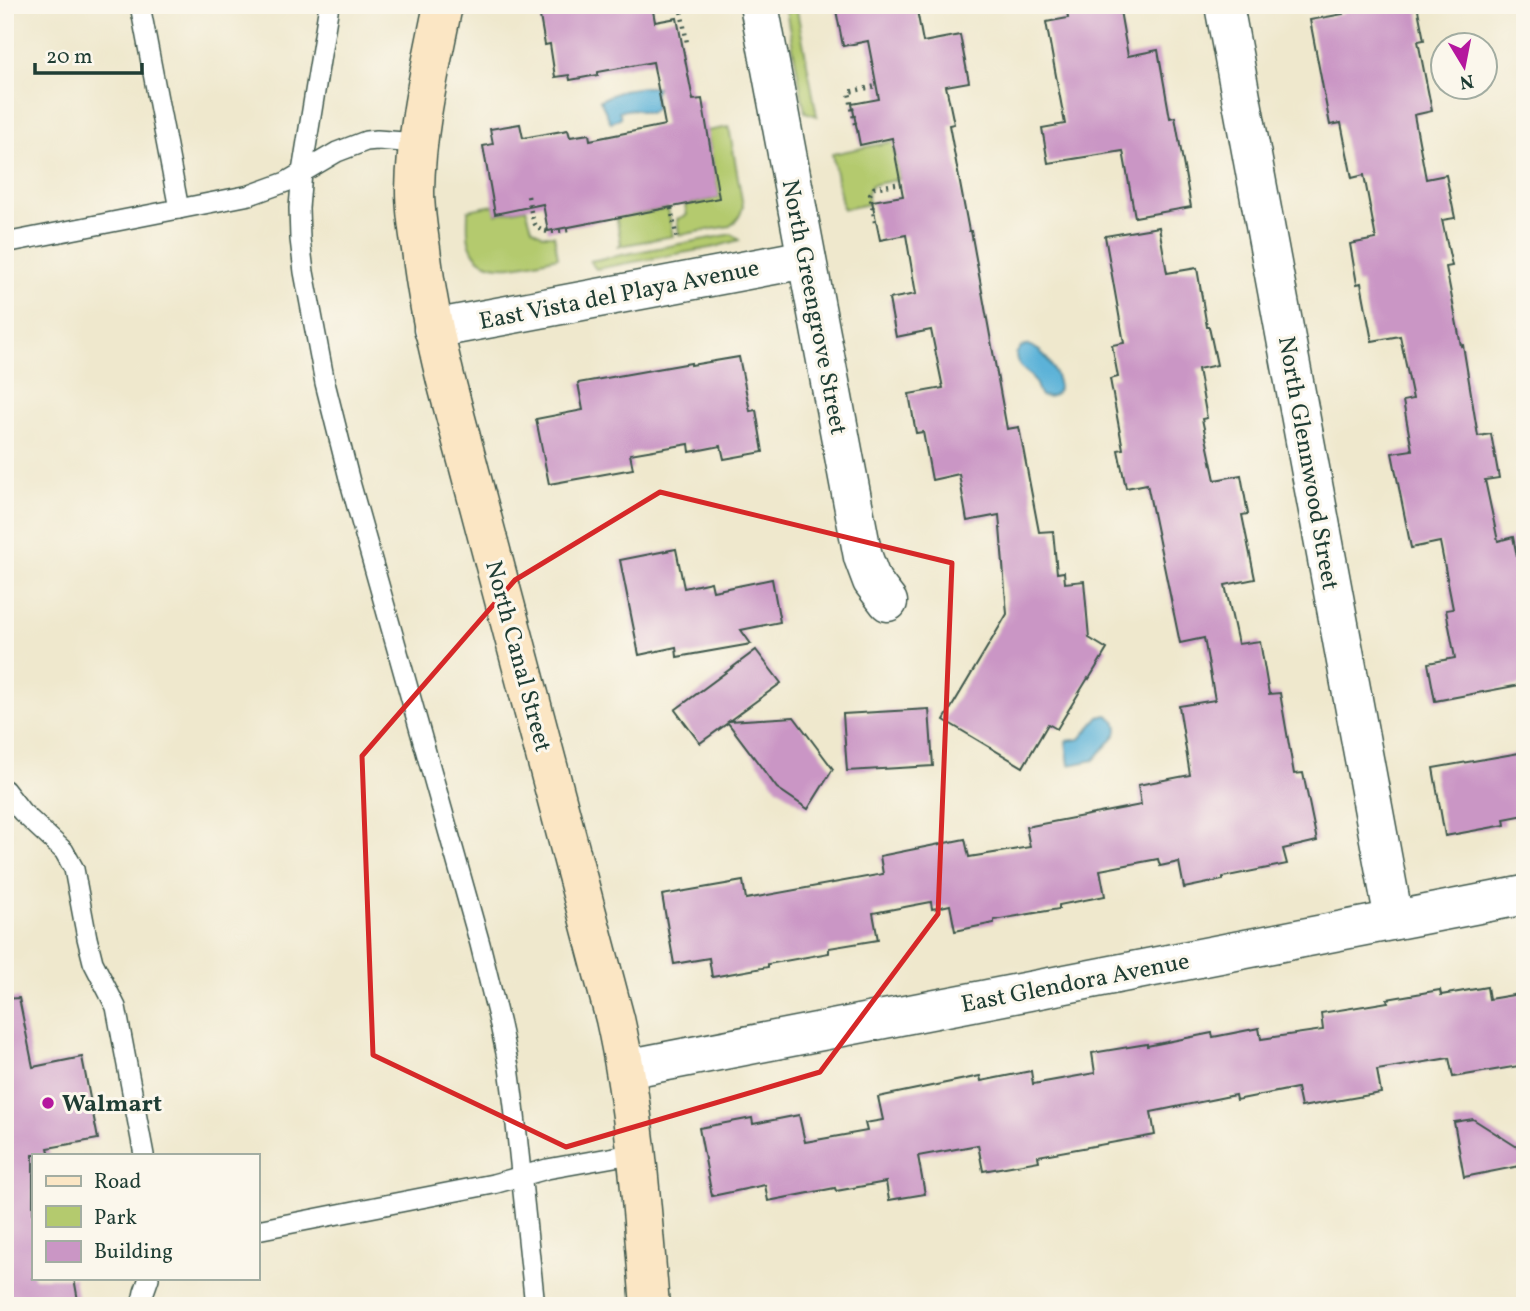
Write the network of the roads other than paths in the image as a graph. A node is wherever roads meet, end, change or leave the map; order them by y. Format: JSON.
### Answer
{"nodes":[{"id":1,"x":141,"y":5,"type":"edge"},
{"id":2,"x":329,"y":5,"type":"edge"},
{"id":3,"x":443,"y":5,"type":"edge"},
{"id":4,"x":759,"y":5,"type":"edge"},
{"id":5,"x":1224,"y":5,"type":"edge"},
{"id":6,"x":418,"y":143,"type":"junction"},
{"id":7,"x":302,"y":172,"type":"junction"},
{"id":8,"x":178,"y":209,"type":"junction"},
{"id":9,"x":5,"y":243,"type":"edge"},
{"id":10,"x":806,"y":259,"type":"junction"},
{"id":11,"x":433,"y":329,"type":"junction"},
{"id":12,"x":888,"y":602,"type":"dead end"},
{"id":13,"x":5,"y":790,"type":"edge"},
{"id":14,"x":1525,"y":895,"type":"edge"},
{"id":15,"x":1394,"y":920,"type":"junction"},
{"id":16,"x":626,"y":1069,"type":"junction"},
{"id":17,"x":637,"y":1153,"type":"junction"},
{"id":18,"x":144,"y":1154,"type":"edge"},
{"id":19,"x":521,"y":1176,"type":"junction"},
{"id":20,"x":259,"y":1230,"type":"edge"},
{"id":21,"x":148,"y":1280,"type":"edge"},
{"id":22,"x":141,"y":1306,"type":"edge"},
{"id":23,"x":535,"y":1306,"type":"edge"},
{"id":24,"x":650,"y":1306,"type":"edge"}],
"edges":[{"from":1,"to":8,"type":"lane"},
{"from":2,"to":7,"type":"lane"},
{"from":3,"to":6,"type":"street","name":"North Canal Street"},
{"from":4,"to":10,"type":"street","name":"North Greengrove Street"},
{"from":5,"to":15,"type":"street","name":"North Glennwood Street"},
{"from":6,"to":7,"type":"lane"},
{"from":6,"to":11,"type":"street","name":"North Canal Street"},
{"from":7,"to":8,"type":"lane"},
{"from":7,"to":19,"type":"lane"},
{"from":8,"to":9,"type":"lane"},
{"from":10,"to":11,"type":"street","name":"East Vista del Playa Avenue"},
{"from":10,"to":12,"type":"street","name":"North Greengrove Street"},
{"from":11,"to":16,"type":"street","name":"North Canal Street"},
{"from":13,"to":18,"type":"lane"},
{"from":14,"to":15,"type":"street","name":"East Glendora Avenue"},
{"from":15,"to":16,"type":"street","name":"East Glendora Avenue"},
{"from":16,"to":17,"type":"street","name":"North Canal Street"},
{"from":17,"to":19,"type":"lane"},
{"from":17,"to":24,"type":"street","name":"North Canal Street"},
{"from":19,"to":20,"type":"lane"},
{"from":19,"to":23,"type":"lane"},
{"from":21,"to":22,"type":"lane"}]}
